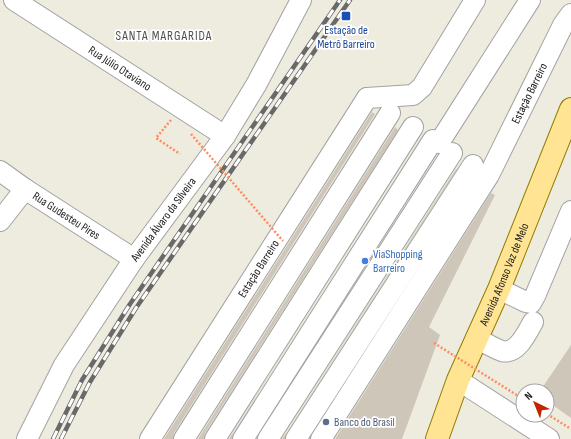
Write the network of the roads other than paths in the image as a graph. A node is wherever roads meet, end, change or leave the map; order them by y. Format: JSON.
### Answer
{"nodes":[{"id":1,"x":14,"y":0,"type":"edge"},
{"id":2,"x":302,"y":0,"type":"edge"},
{"id":3,"x":475,"y":0,"type":"edge"},
{"id":4,"x":530,"y":0,"type":"edge"},
{"id":5,"x":571,"y":14,"type":"edge"},
{"id":6,"x":367,"y":98,"type":"junction"},
{"id":7,"x":390,"y":113,"type":"junction"},
{"id":8,"x":569,"y":119,"type":"edge"},
{"id":9,"x":413,"y":127,"type":"junction"},
{"id":10,"x":225,"y":136,"type":"junction"},
{"id":11,"x":441,"y":145,"type":"junction"},
{"id":12,"x":0,"y":170,"type":"edge"},
{"id":13,"x":481,"y":170,"type":"junction"},
{"id":14,"x":25,"y":189,"type":"junction"},
{"id":15,"x":571,"y":211,"type":"edge"},
{"id":16,"x":0,"y":221,"type":"edge"},
{"id":17,"x":571,"y":237,"type":"edge"},
{"id":18,"x":554,"y":248,"type":"junction"},
{"id":19,"x":134,"y":259,"type":"junction"},
{"id":20,"x":499,"y":289,"type":"junction"},
{"id":21,"x":533,"y":322,"type":"dead end"},
{"id":22,"x":476,"y":338,"type":"junction"},
{"id":23,"x":458,"y":380,"type":"junction"},
{"id":24,"x":27,"y":439,"type":"edge"},
{"id":25,"x":150,"y":439,"type":"edge"},
{"id":26,"x":184,"y":439,"type":"edge"},
{"id":27,"x":215,"y":439,"type":"edge"},
{"id":28,"x":243,"y":439,"type":"edge"},
{"id":29,"x":268,"y":439,"type":"edge"},
{"id":30,"x":296,"y":439,"type":"edge"},
{"id":31,"x":322,"y":439,"type":"edge"},
{"id":32,"x":437,"y":439,"type":"edge"},
{"id":33,"x":549,"y":439,"type":"edge"}],
"edges":[{"from":1,"to":10,"type":"street","name":"Rua Júlio Otaviano"},
{"from":2,"to":10,"type":"street","name":"Avenida Álvaro da Silveira"},
{"from":3,"to":6,"type":"street"},
{"from":4,"to":11,"type":"street"},
{"from":5,"to":13,"type":"street","name":"Estação Barreiro"},
{"from":6,"to":7,"type":"street"},
{"from":6,"to":25,"type":"street","name":"Estação Barreiro"},
{"from":7,"to":9,"type":"street"},
{"from":7,"to":26,"type":"street"},
{"from":8,"to":20,"type":"main road","name":"Avenida Afonso Vaz de Melo"},
{"from":9,"to":11,"type":"street"},
{"from":9,"to":27,"type":"street"},
{"from":10,"to":19,"type":"street","name":"Avenida Álvaro da Silveira"},
{"from":11,"to":13,"type":"street"},
{"from":11,"to":28,"type":"street"},
{"from":11,"to":29,"type":"street"},
{"from":12,"to":14,"type":"street","name":"Rua Gudesteu Pires"},
{"from":13,"to":30,"type":"street","name":"Estação Barreiro"},
{"from":13,"to":31,"type":"street","name":"Estação Barreiro"},
{"from":14,"to":16,"type":"street"},
{"from":14,"to":19,"type":"street","name":"Rua Gudesteu Pires"},
{"from":15,"to":18,"type":"street"},
{"from":17,"to":18,"type":"street"},
{"from":18,"to":20,"type":"street"},
{"from":19,"to":24,"type":"street","name":"Avenida Álvaro da Silveira"},
{"from":20,"to":22,"type":"main road","name":"Avenida Afonso Vaz de Melo"},
{"from":21,"to":22,"type":"street"},
{"from":22,"to":23,"type":"main road","name":"Avenida Afonso Vaz de Melo"},
{"from":23,"to":32,"type":"main road","name":"Avenida Afonso Vaz de Melo"},
{"from":23,"to":33,"type":"street"}]}
